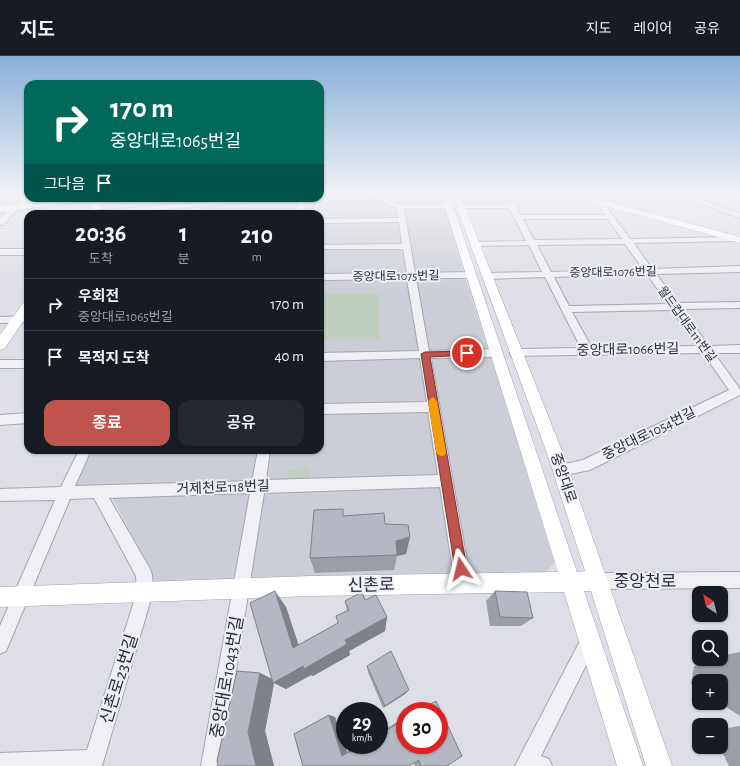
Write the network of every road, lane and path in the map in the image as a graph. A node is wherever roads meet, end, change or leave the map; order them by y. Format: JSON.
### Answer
{"nodes":[{"id":1,"x":404,"y":227,"type":"edge"},
{"id":2,"x":464,"y":227,"type":"edge"},
{"id":3,"x":468,"y":227,"type":"edge"},
{"id":4,"x":523,"y":227,"type":"edge"},
{"id":5,"x":618,"y":227,"type":"edge"},
{"id":6,"x":698,"y":227,"type":"edge"},
{"id":7,"x":738,"y":239,"type":"edge"},
{"id":8,"x":628,"y":242,"type":"junction"},
{"id":9,"x":532,"y":243,"type":"junction"},
{"id":10,"x":476,"y":244,"type":"junction"},
{"id":11,"x":407,"y":246,"type":"junction"},
{"id":12,"x":324,"y":247,"type":"edge"},
{"id":13,"x":0,"y":252,"type":"edge"},
{"id":14,"x":24,"y":252,"type":"edge"},
{"id":15,"x":740,"y":269,"type":"edge"},
{"id":16,"x":650,"y":271,"type":"junction"},
{"id":17,"x":547,"y":274,"type":"junction"},
{"id":18,"x":479,"y":275,"type":"junction"},
{"id":19,"x":412,"y":276,"type":"junction"},
{"id":20,"x":324,"y":277,"type":"edge"},
{"id":21,"x":740,"y":305,"type":"edge"},
{"id":22,"x":675,"y":307,"type":"junction"},
{"id":23,"x":566,"y":309,"type":"junction"},
{"id":24,"x":23,"y":319,"type":"edge"},
{"id":25,"x":0,"y":320,"type":"edge"},
{"id":26,"x":0,"y":345,"type":"edge"},
{"id":27,"x":740,"y":348,"type":"edge"},
{"id":28,"x":705,"y":349,"type":"junction"},
{"id":29,"x":588,"y":351,"type":"junction"},
{"id":30,"x":496,"y":353,"type":"junction"},
{"id":31,"x":515,"y":353,"type":"junction"},
{"id":32,"x":425,"y":354,"type":"junction"},
{"id":33,"x":324,"y":357,"type":"edge"},
{"id":34,"x":0,"y":364,"type":"edge"},
{"id":35,"x":24,"y":364,"type":"edge"},
{"id":36,"x":736,"y":392,"type":"joint"},
{"id":37,"x":434,"y":407,"type":"junction"},
{"id":38,"x":324,"y":409,"type":"edge"},
{"id":39,"x":24,"y":418,"type":"edge"},
{"id":40,"x":0,"y":420,"type":"edge"},
{"id":41,"x":83,"y":454,"type":"edge"},
{"id":42,"x":263,"y":454,"type":"edge"},
{"id":43,"x":560,"y":470,"type":"junction"},
{"id":44,"x":446,"y":481,"type":"junction"},
{"id":45,"x":258,"y":487,"type":"junction"},
{"id":46,"x":98,"y":492,"type":"junction"},
{"id":47,"x":64,"y":493,"type":"junction"},
{"id":48,"x":0,"y":496,"type":"edge"},
{"id":49,"x":736,"y":578,"type":"edge"},
{"id":50,"x":598,"y":581,"type":"junction"},
{"id":51,"x":570,"y":583,"type":"junction"},
{"id":52,"x":463,"y":584,"type":"junction"},
{"id":53,"x":242,"y":588,"type":"junction"},
{"id":54,"x":145,"y":592,"type":"junction"},
{"id":55,"x":23,"y":596,"type":"junction"},
{"id":56,"x":0,"y":597,"type":"edge"},
{"id":57,"x":590,"y":641,"type":"junction"},
{"id":58,"x":0,"y":645,"type":"edge"},
{"id":59,"x":0,"y":763,"type":"edge"},
{"id":60,"x":93,"y":763,"type":"edge"},
{"id":61,"x":532,"y":765,"type":"edge"},
{"id":62,"x":211,"y":766,"type":"edge"},
{"id":63,"x":630,"y":766,"type":"edge"},
{"id":64,"x":660,"y":766,"type":"edge"}],
"edges":[{"from":1,"to":11,"type":"street"},
{"from":2,"to":18,"type":"main road","name":"중앙대로"},
{"from":3,"to":10,"type":"main road","name":"중앙대로"},
{"from":4,"to":9,"type":"street"},
{"from":5,"to":8,"type":"street","name":"월드컵대로111번길"},
{"from":6,"to":7,"type":"main road"},
{"from":7,"to":8,"type":"street"},
{"from":8,"to":9,"type":"street"},
{"from":8,"to":16,"type":"street","name":"월드컵대로111번길"},
{"from":9,"to":10,"type":"street"},
{"from":9,"to":17,"type":"street"},
{"from":10,"to":18,"type":"main road","name":"중앙대로"},
{"from":11,"to":12,"type":"street"},
{"from":11,"to":19,"type":"street"},
{"from":13,"to":14,"type":"street"},
{"from":15,"to":16,"type":"street","name":"중앙대로1076번길"},
{"from":16,"to":17,"type":"street","name":"중앙대로1076번길"},
{"from":16,"to":22,"type":"street","name":"월드컵대로111번길"},
{"from":17,"to":18,"type":"street","name":"중앙대로1076번길"},
{"from":17,"to":23,"type":"street"},
{"from":18,"to":19,"type":"street","name":"중앙대로1075번길"},
{"from":18,"to":30,"type":"main road","name":"중앙대로"},
{"from":18,"to":31,"type":"main road","name":"중앙대로"},
{"from":19,"to":20,"type":"street","name":"중앙대로1075번길"},
{"from":19,"to":32,"type":"street"},
{"from":21,"to":22,"type":"street"},
{"from":22,"to":23,"type":"street"},
{"from":22,"to":28,"type":"street","name":"월드컵대로111번길"},
{"from":23,"to":29,"type":"street"},
{"from":24,"to":25,"type":"street"},
{"from":24,"to":26,"type":"main road"},
{"from":27,"to":28,"type":"street","name":"중앙대로1066번길"},
{"from":28,"to":29,"type":"street","name":"중앙대로1066번길"},
{"from":28,"to":36,"type":"street","name":"월드컵대로111번길"},
{"from":29,"to":31,"type":"street","name":"중앙대로1066번길"},
{"from":30,"to":32,"type":"street"},
{"from":30,"to":51,"type":"main road","name":"중앙대로"},
{"from":31,"to":43,"type":"main road","name":"중앙대로"},
{"from":32,"to":33,"type":"street"},
{"from":32,"to":37,"type":"street"},
{"from":34,"to":35,"type":"street"},
{"from":36,"to":43,"type":"street","name":"중앙대로1054번길"},
{"from":37,"to":38,"type":"street"},
{"from":37,"to":44,"type":"street"},
{"from":39,"to":40,"type":"street"},
{"from":41,"to":47,"type":"street"},
{"from":42,"to":45,"type":"street","name":"중앙대로1043번길"},
{"from":43,"to":50,"type":"main road","name":"중앙대로"},
{"from":44,"to":45,"type":"street","name":"거제천로118번길"},
{"from":44,"to":52,"type":"street"},
{"from":45,"to":46,"type":"street","name":"거제천로118번길"},
{"from":45,"to":53,"type":"street","name":"중앙대로1043번길"},
{"from":46,"to":47,"type":"street","name":"거제천로118번길"},
{"from":46,"to":54,"type":"street"},
{"from":47,"to":48,"type":"street","name":"거제천로118번길"},
{"from":47,"to":55,"type":"street"},
{"from":49,"to":50,"type":"street","name":"중앙천로"},
{"from":50,"to":51,"type":"main road","name":"신촌로"},
{"from":50,"to":64,"type":"main road","name":"중앙대로"},
{"from":51,"to":52,"type":"main road","name":"신촌로"},
{"from":51,"to":57,"type":"main road","name":"중앙대로"},
{"from":52,"to":53,"type":"main road","name":"신촌로"},
{"from":53,"to":54,"type":"main road","name":"신촌로"},
{"from":53,"to":62,"type":"street","name":"중앙대로1043번길"},
{"from":54,"to":55,"type":"main road","name":"신촌로"},
{"from":54,"to":60,"type":"street","name":"신촌로23번길"},
{"from":55,"to":56,"type":"main road","name":"신촌로"},
{"from":55,"to":58,"type":"street"},
{"from":57,"to":61,"type":"street"},
{"from":57,"to":63,"type":"main road","name":"중앙대로"},
{"from":59,"to":60,"type":"street"}]}
